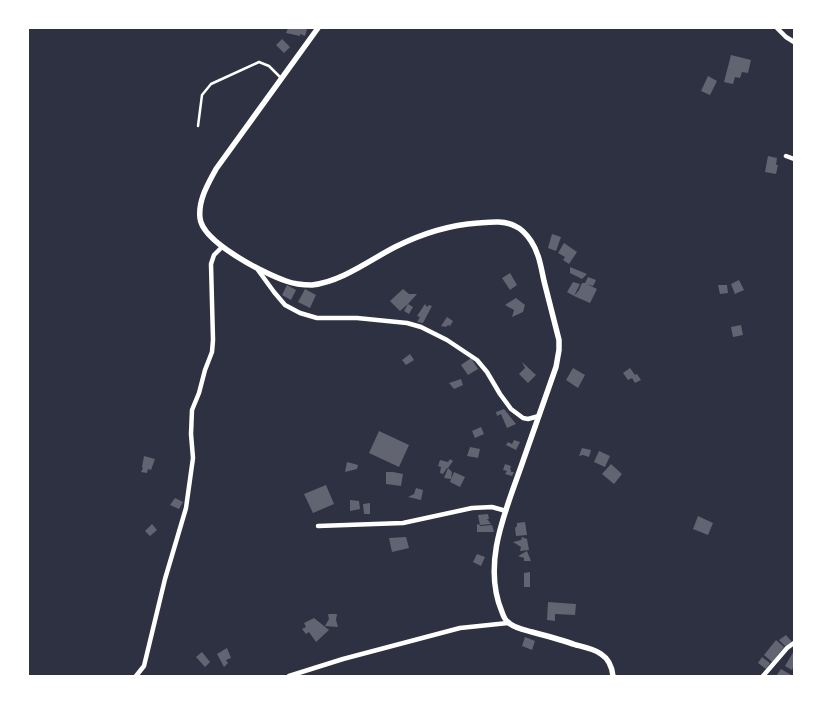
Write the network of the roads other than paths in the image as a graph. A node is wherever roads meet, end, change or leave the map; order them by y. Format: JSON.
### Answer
{"nodes":[{"id":1,"x":318,"y":28,"type":"edge"},
{"id":2,"x":777,"y":28,"type":"edge"},
{"id":3,"x":794,"y":42,"type":"edge"},
{"id":4,"x":281,"y":78,"type":"junction"},
{"id":5,"x":198,"y":126,"type":"dead end"},
{"id":6,"x":786,"y":156,"type":"dead end"},
{"id":7,"x":794,"y":160,"type":"edge"},
{"id":8,"x":222,"y":247,"type":"junction"},
{"id":9,"x":256,"y":266,"type":"junction"},
{"id":10,"x":539,"y":416,"type":"junction"},
{"id":11,"x":506,"y":511,"type":"junction"},
{"id":12,"x":318,"y":526,"type":"dead end"},
{"id":13,"x":508,"y":622,"type":"junction"},
{"id":14,"x":794,"y":643,"type":"edge"},
{"id":15,"x":136,"y":676,"type":"edge"},
{"id":16,"x":289,"y":676,"type":"edge"},
{"id":17,"x":613,"y":676,"type":"edge"},
{"id":18,"x":762,"y":676,"type":"edge"}],
"edges":[{"from":1,"to":4,"type":"street"},
{"from":2,"to":3,"type":"street"},
{"from":4,"to":5,"type":"lane"},
{"from":4,"to":8,"type":"street"},
{"from":6,"to":7,"type":"street"},
{"from":8,"to":9,"type":"street"},
{"from":8,"to":15,"type":"street"},
{"from":9,"to":10,"type":"street"},
{"from":9,"to":10,"type":"street"},
{"from":10,"to":11,"type":"street"},
{"from":11,"to":12,"type":"street"},
{"from":11,"to":13,"type":"street"},
{"from":13,"to":16,"type":"street"},
{"from":13,"to":17,"type":"street"},
{"from":14,"to":18,"type":"street"}]}
